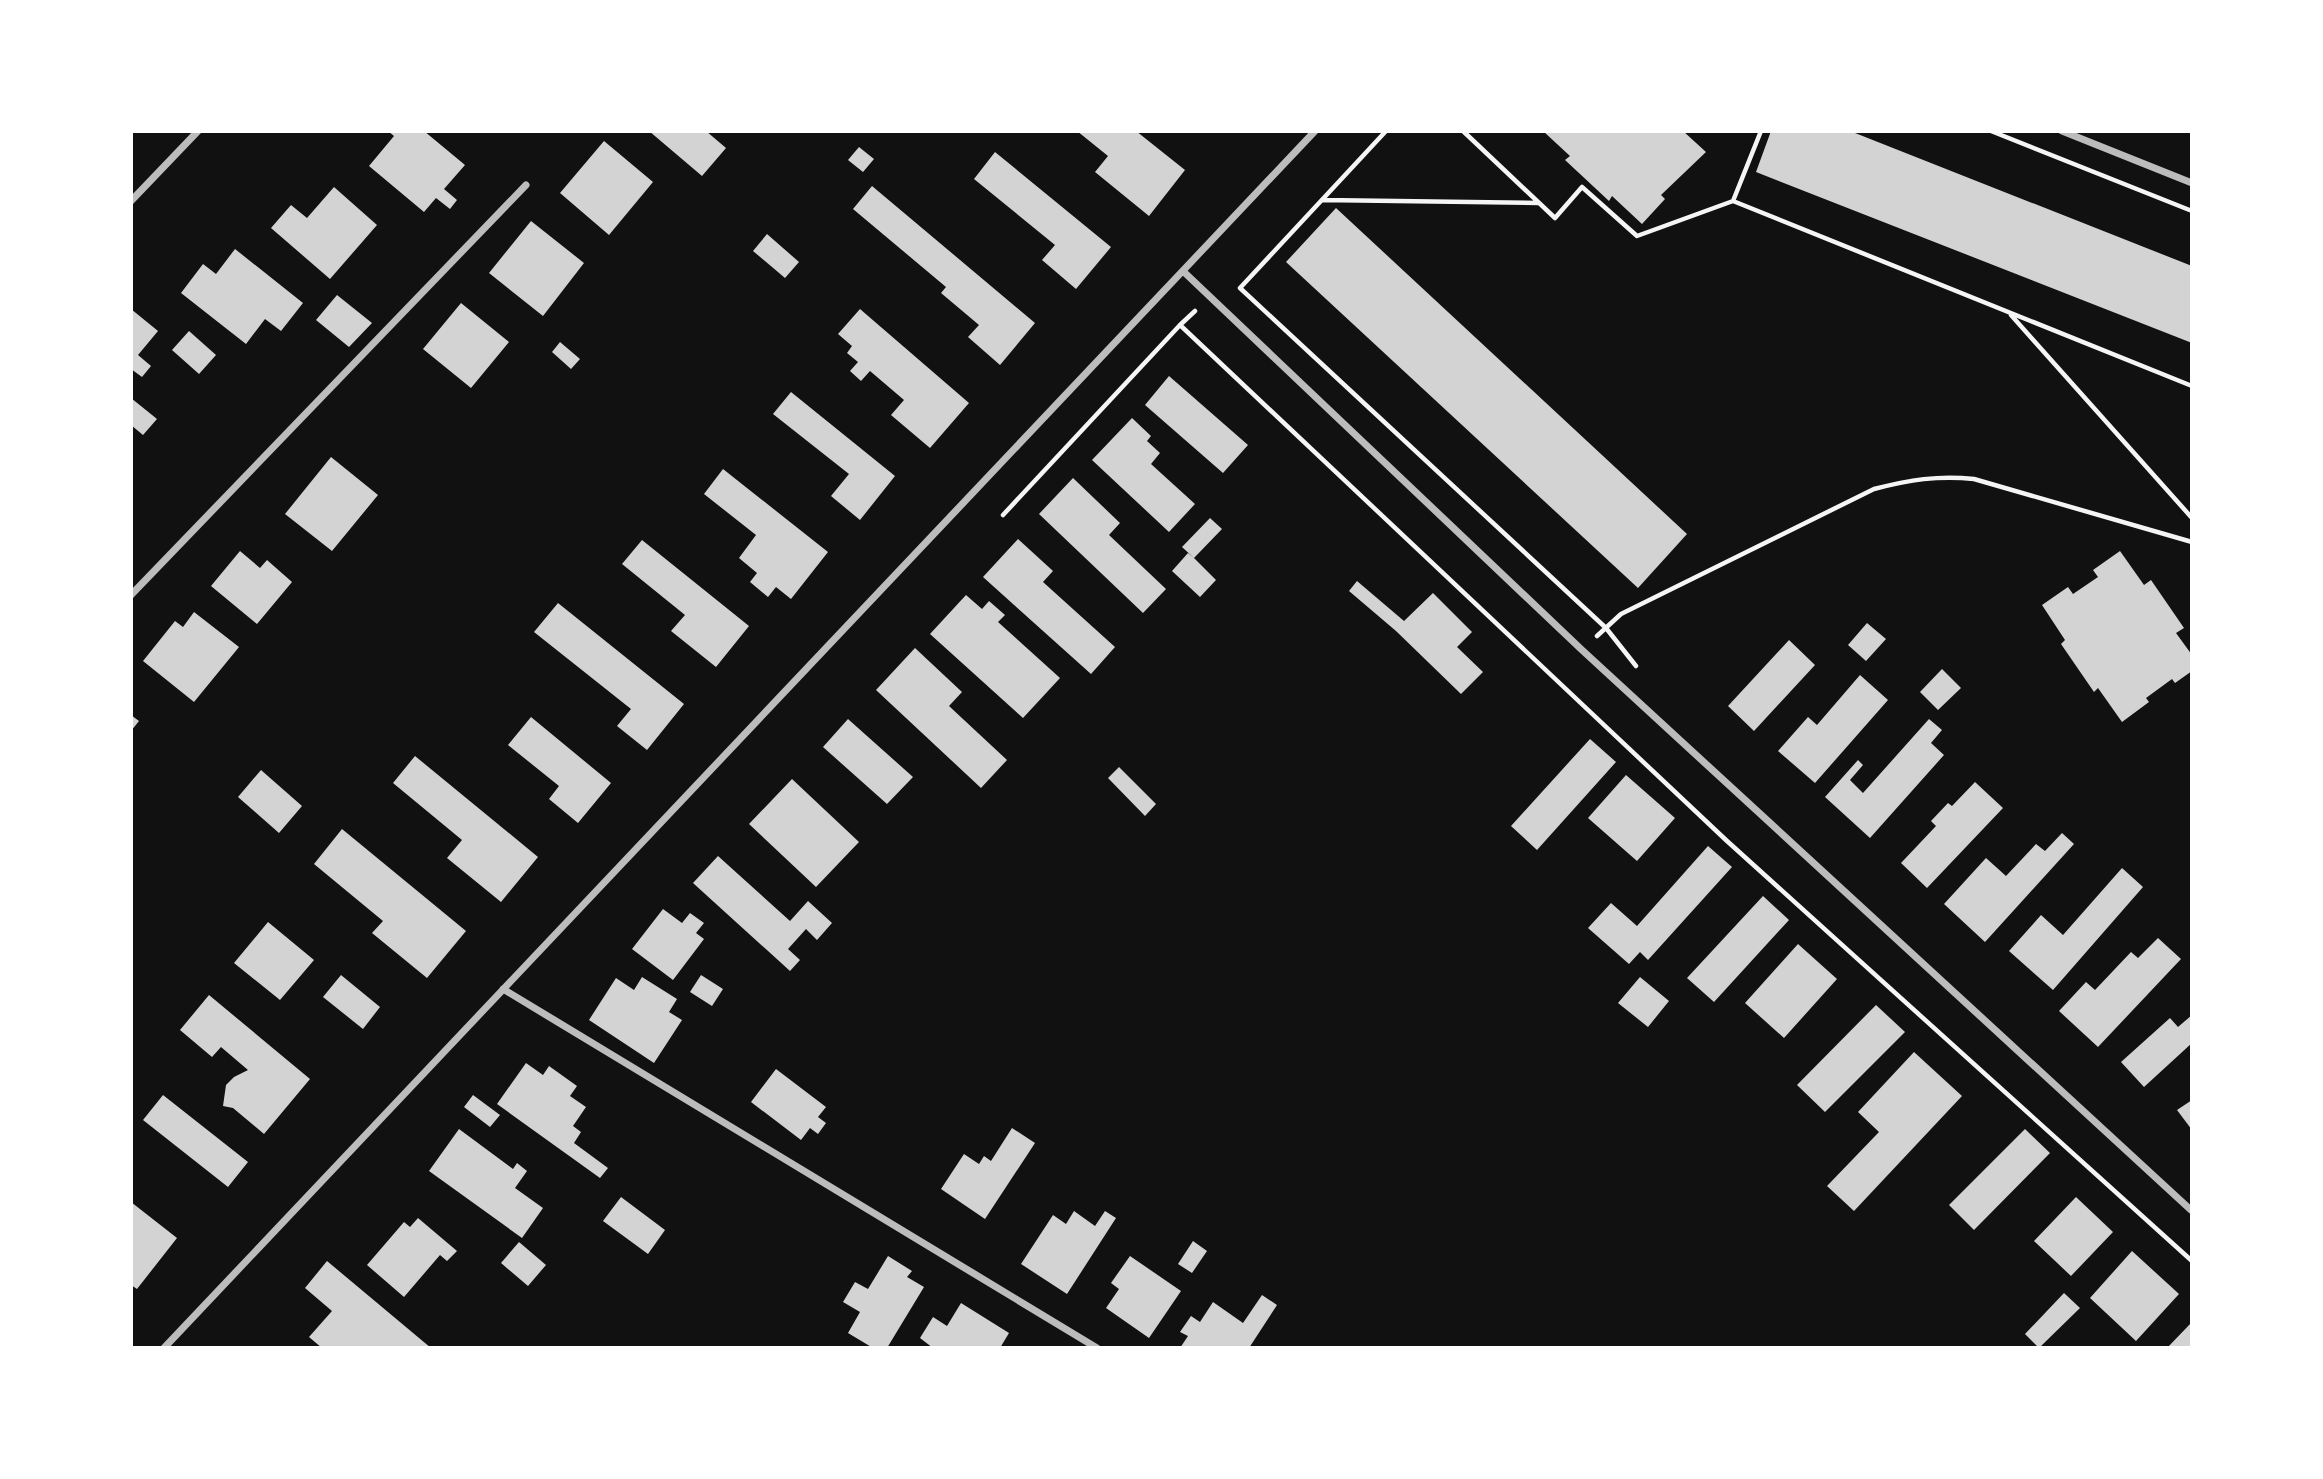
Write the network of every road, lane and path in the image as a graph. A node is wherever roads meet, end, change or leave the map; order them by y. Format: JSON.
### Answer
{"nodes":[{"id":1,"x":198,"y":131,"type":"edge"},
{"id":2,"x":1315,"y":131,"type":"edge"},
{"id":3,"x":1386,"y":131,"type":"edge"},
{"id":4,"x":1463,"y":131,"type":"edge"},
{"id":5,"x":1761,"y":131,"type":"edge"},
{"id":6,"x":1991,"y":131,"type":"edge"},
{"id":7,"x":2062,"y":131,"type":"edge"},
{"id":8,"x":2192,"y":183,"type":"edge"},
{"id":9,"x":526,"y":185,"type":"dead end"},
{"id":10,"x":1322,"y":200,"type":"junction"},
{"id":11,"x":131,"y":201,"type":"edge"},
{"id":12,"x":1733,"y":201,"type":"junction"},
{"id":13,"x":1539,"y":203,"type":"junction"},
{"id":14,"x":2192,"y":211,"type":"edge"},
{"id":15,"x":1185,"y":273,"type":"junction"},
{"id":16,"x":2010,"y":314,"type":"junction"},
{"id":17,"x":2192,"y":386,"type":"edge"},
{"id":18,"x":1003,"y":515,"type":"dead end"},
{"id":19,"x":2192,"y":518,"type":"edge"},
{"id":20,"x":2192,"y":542,"type":"edge"},
{"id":21,"x":131,"y":595,"type":"edge"},
{"id":22,"x":1606,"y":628,"type":"junction"},
{"id":23,"x":1582,"y":650,"type":"junction"},
{"id":24,"x":503,"y":989,"type":"junction"},
{"id":25,"x":2192,"y":1211,"type":"edge"},
{"id":26,"x":2192,"y":1261,"type":"edge"},
{"id":27,"x":164,"y":1348,"type":"edge"},
{"id":28,"x":1097,"y":1348,"type":"edge"}],
"edges":[{"from":1,"to":11,"type":"street"},
{"from":2,"to":15,"type":"street"},
{"from":3,"to":10,"type":"path"},
{"from":4,"to":13,"type":"path"},
{"from":5,"to":12,"type":"path"},
{"from":6,"to":14,"type":"path"},
{"from":7,"to":8,"type":"street"},
{"from":9,"to":21,"type":"street"},
{"from":10,"to":13,"type":"path"},
{"from":10,"to":22,"type":"path"},
{"from":12,"to":13,"type":"path"},
{"from":12,"to":16,"type":"path"},
{"from":15,"to":23,"type":"street"},
{"from":15,"to":24,"type":"street"},
{"from":16,"to":17,"type":"path"},
{"from":16,"to":19,"type":"path"},
{"from":18,"to":26,"type":"path"},
{"from":20,"to":22,"type":"path"},
{"from":22,"to":23,"type":"path"},
{"from":23,"to":25,"type":"street"},
{"from":24,"to":27,"type":"street"},
{"from":24,"to":28,"type":"street"}]}
